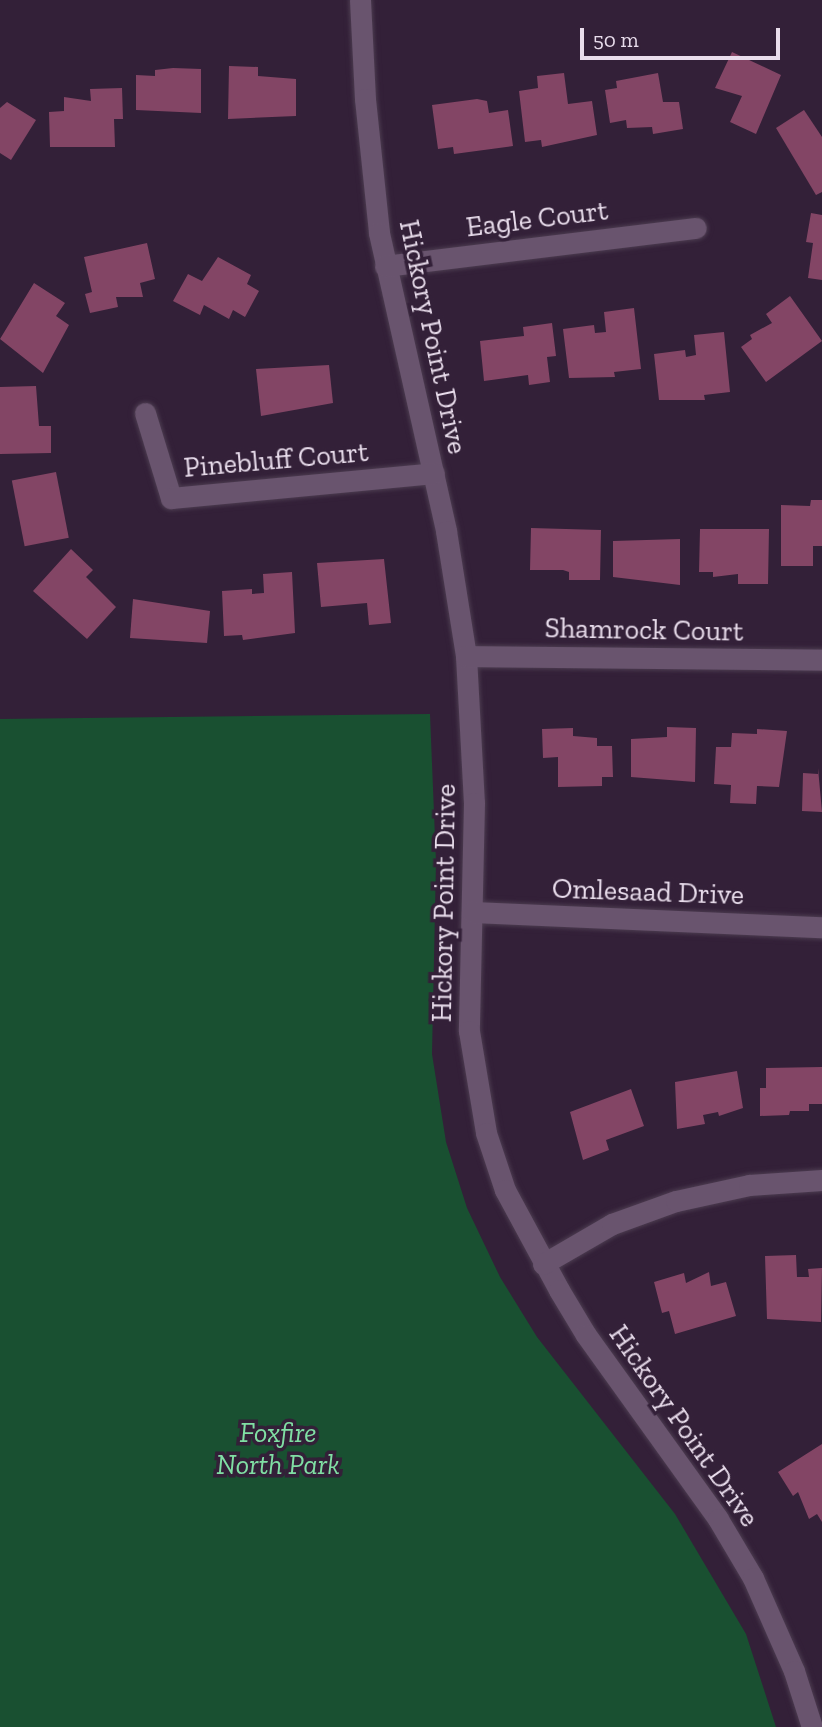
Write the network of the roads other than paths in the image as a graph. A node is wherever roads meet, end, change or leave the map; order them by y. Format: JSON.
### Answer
{"nodes":[{"id":1,"x":360,"y":0,"type":"edge"},
{"id":2,"x":696,"y":228,"type":"dead end"},
{"id":3,"x":385,"y":266,"type":"junction"},
{"id":4,"x":145,"y":413,"type":"dead end"},
{"id":5,"x":433,"y":473,"type":"junction"},
{"id":6,"x":466,"y":656,"type":"junction"},
{"id":7,"x":822,"y":660,"type":"edge"},
{"id":8,"x":471,"y":912,"type":"junction"},
{"id":9,"x":822,"y":927,"type":"edge"},
{"id":10,"x":822,"y":1180,"type":"edge"},
{"id":11,"x":543,"y":1264,"type":"junction"},
{"id":12,"x":812,"y":1727,"type":"edge"}],
"edges":[{"from":1,"to":3,"type":"street","name":"Hickory Point Drive"},
{"from":2,"to":3,"type":"street","name":"Eagle Court"},
{"from":3,"to":5,"type":"street","name":"Hickory Point Drive"},
{"from":4,"to":5,"type":"street","name":"Pinebluff Court"},
{"from":5,"to":6,"type":"street","name":"Hickory Point Drive"},
{"from":6,"to":7,"type":"street","name":"Shamrock Court"},
{"from":6,"to":8,"type":"street","name":"Hickory Point Drive"},
{"from":8,"to":9,"type":"street","name":"Omlesaad Drive"},
{"from":8,"to":11,"type":"street","name":"Hickory Point Drive"},
{"from":10,"to":11,"type":"street"},
{"from":11,"to":12,"type":"street","name":"Hickory Point Drive"}]}
